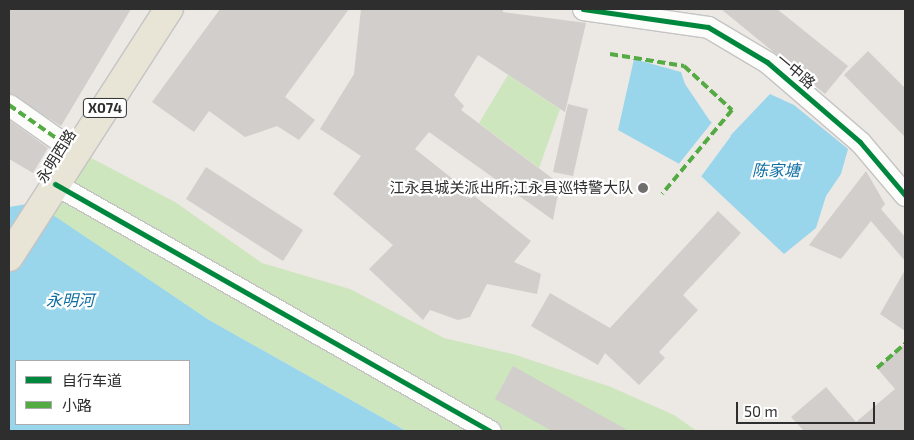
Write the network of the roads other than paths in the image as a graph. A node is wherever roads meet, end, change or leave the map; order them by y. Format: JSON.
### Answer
{"nodes":[{"id":1,"x":147,"y":9,"type":"edge"},
{"id":2,"x":170,"y":9,"type":"edge"},
{"id":3,"x":583,"y":9,"type":"edge"},
{"id":4,"x":683,"y":16,"type":"edge"},
{"id":5,"x":9,"y":105,"type":"edge"},
{"id":6,"x":63,"y":143,"type":"junction"},
{"id":7,"x":55,"y":184,"type":"junction"},
{"id":8,"x":905,"y":194,"type":"edge"},
{"id":9,"x":33,"y":205,"type":"junction"},
{"id":10,"x":9,"y":230,"type":"edge"},
{"id":11,"x":9,"y":256,"type":"edge"},
{"id":12,"x":490,"y":431,"type":"edge"}],
"edges":[{"from":1,"to":6,"type":"main road","name":"永明西路","number":"X074"},
{"from":2,"to":7,"type":"main road","name":"永明西路","number":"X074"},
{"from":3,"to":4,"type":"street","name":"一中路"},
{"from":4,"to":8,"type":"street","name":"一中路"},
{"from":5,"to":6,"type":"street"},
{"from":6,"to":9,"type":"main road","name":"永明西路","number":"X074"},
{"from":7,"to":9,"type":"main road","name":"永明西路","number":"X074"},
{"from":7,"to":12,"type":"street"},
{"from":9,"to":10,"type":"main road","number":"X074"},
{"from":9,"to":11,"type":"main road","number":"X074"}]}
